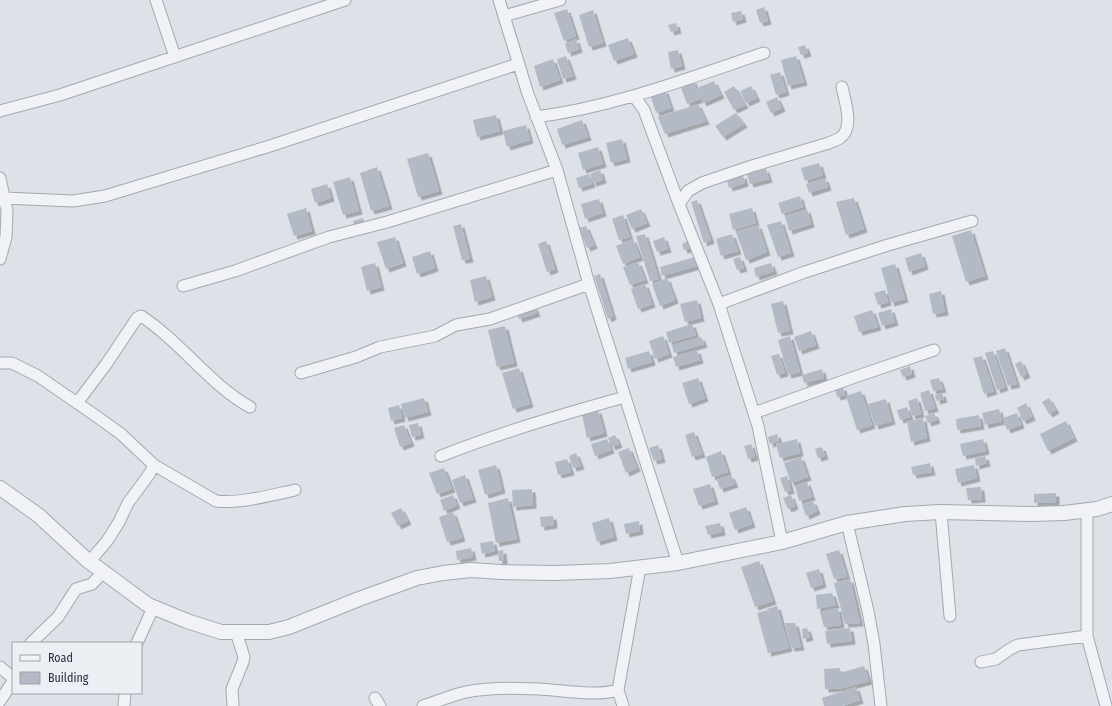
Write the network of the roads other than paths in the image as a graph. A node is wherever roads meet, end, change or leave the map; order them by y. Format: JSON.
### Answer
{"nodes":[{"id":1,"x":156,"y":0,"type":"edge"},
{"id":2,"x":344,"y":0,"type":"edge"},
{"id":3,"x":499,"y":0,"type":"edge"},
{"id":4,"x":560,"y":0,"type":"edge"},
{"id":5,"x":504,"y":16,"type":"junction"},
{"id":6,"x":764,"y":53,"type":"dead end"},
{"id":7,"x":175,"y":57,"type":"junction"},
{"id":8,"x":518,"y":64,"type":"junction"},
{"id":9,"x":842,"y":87,"type":"dead end"},
{"id":10,"x":634,"y":96,"type":"junction"},
{"id":11,"x":0,"y":111,"type":"edge"},
{"id":12,"x":536,"y":117,"type":"junction"},
{"id":13,"x":557,"y":170,"type":"junction"},
{"id":14,"x":0,"y":178,"type":"edge"},
{"id":15,"x":674,"y":190,"type":"junction"},
{"id":16,"x":688,"y":191,"type":"junction"},
{"id":17,"x":4,"y":198,"type":"junction"},
{"id":18,"x":679,"y":204,"type":"junction"},
{"id":19,"x":972,"y":221,"type":"dead end"},
{"id":20,"x":0,"y":259,"type":"edge"},
{"id":21,"x":589,"y":284,"type":"junction"},
{"id":22,"x":183,"y":286,"type":"dead end"},
{"id":23,"x":719,"y":304,"type":"junction"},
{"id":24,"x":934,"y":350,"type":"dead end"},
{"id":25,"x":0,"y":363,"type":"edge"},
{"id":26,"x":301,"y":373,"type":"dead end"},
{"id":27,"x":625,"y":397,"type":"junction"},
{"id":28,"x":77,"y":403,"type":"junction"},
{"id":29,"x":250,"y":407,"type":"dead end"},
{"id":30,"x":754,"y":413,"type":"junction"},
{"id":31,"x":441,"y":456,"type":"dead end"},
{"id":32,"x":154,"y":465,"type":"junction"},
{"id":33,"x":0,"y":488,"type":"edge"},
{"id":34,"x":295,"y":490,"type":"dead end"},
{"id":35,"x":1112,"y":504,"type":"edge"},
{"id":36,"x":1087,"y":510,"type":"junction"},
{"id":37,"x":941,"y":512,"type":"junction"},
{"id":38,"x":847,"y":524,"type":"junction"},
{"id":39,"x":782,"y":542,"type":"junction"},
{"id":40,"x":89,"y":562,"type":"junction"},
{"id":41,"x":678,"y":563,"type":"junction"},
{"id":42,"x":640,"y":567,"type":"junction"},
{"id":43,"x":103,"y":572,"type":"junction"},
{"id":44,"x":153,"y":608,"type":"junction"},
{"id":45,"x":950,"y":616,"type":"dead end"},
{"id":46,"x":236,"y":632,"type":"junction"},
{"id":47,"x":1087,"y":636,"type":"junction"},
{"id":48,"x":32,"y":642,"type":"edge"},
{"id":49,"x":137,"y":642,"type":"edge"},
{"id":50,"x":981,"y":662,"type":"dead end"},
{"id":51,"x":0,"y":667,"type":"edge"},
{"id":52,"x":12,"y":676,"type":"edge"},
{"id":53,"x":618,"y":690,"type":"junction"},
{"id":54,"x":125,"y":694,"type":"edge"},
{"id":55,"x":0,"y":701,"type":"edge"},
{"id":56,"x":124,"y":706,"type":"edge"},
{"id":57,"x":233,"y":706,"type":"edge"},
{"id":58,"x":423,"y":706,"type":"edge"},
{"id":59,"x":622,"y":706,"type":"edge"},
{"id":60,"x":881,"y":706,"type":"edge"},
{"id":61,"x":1106,"y":706,"type":"edge"}],
"edges":[{"from":1,"to":7,"type":"street"},
{"from":2,"to":7,"type":"street"},
{"from":3,"to":5,"type":"street"},
{"from":4,"to":5,"type":"street"},
{"from":5,"to":8,"type":"street"},
{"from":6,"to":10,"type":"street"},
{"from":7,"to":11,"type":"street"},
{"from":8,"to":12,"type":"street"},
{"from":8,"to":17,"type":"street"},
{"from":9,"to":16,"type":"street"},
{"from":10,"to":12,"type":"street"},
{"from":10,"to":15,"type":"street"},
{"from":12,"to":13,"type":"street"},
{"from":13,"to":21,"type":"street"},
{"from":13,"to":22,"type":"street"},
{"from":14,"to":17,"type":"street"},
{"from":15,"to":16,"type":"street"},
{"from":15,"to":18,"type":"street"},
{"from":16,"to":18,"type":"street"},
{"from":17,"to":20,"type":"street"},
{"from":18,"to":23,"type":"street"},
{"from":19,"to":23,"type":"street"},
{"from":21,"to":26,"type":"street"},
{"from":21,"to":27,"type":"street"},
{"from":23,"to":30,"type":"street"},
{"from":24,"to":30,"type":"street"},
{"from":25,"to":28,"type":"street"},
{"from":27,"to":31,"type":"street"},
{"from":27,"to":41,"type":"street"},
{"from":28,"to":29,"type":"street"},
{"from":28,"to":32,"type":"street"},
{"from":30,"to":39,"type":"street"},
{"from":32,"to":34,"type":"street"},
{"from":32,"to":40,"type":"street"},
{"from":33,"to":40,"type":"street"},
{"from":35,"to":36,"type":"street"},
{"from":36,"to":37,"type":"street"},
{"from":36,"to":47,"type":"street"},
{"from":37,"to":38,"type":"street"},
{"from":37,"to":45,"type":"street"},
{"from":38,"to":39,"type":"street"},
{"from":38,"to":60,"type":"street"},
{"from":39,"to":41,"type":"street"},
{"from":40,"to":43,"type":"street"},
{"from":41,"to":42,"type":"street"},
{"from":42,"to":46,"type":"street"},
{"from":42,"to":53,"type":"street"},
{"from":43,"to":44,"type":"street"},
{"from":43,"to":48,"type":"street"},
{"from":44,"to":46,"type":"street"},
{"from":44,"to":49,"type":"street"},
{"from":46,"to":57,"type":"street"},
{"from":47,"to":50,"type":"street"},
{"from":47,"to":61,"type":"street"},
{"from":51,"to":52,"type":"street"},
{"from":52,"to":55,"type":"street"},
{"from":53,"to":58,"type":"street"},
{"from":53,"to":59,"type":"street"},
{"from":54,"to":56,"type":"street"}]}
